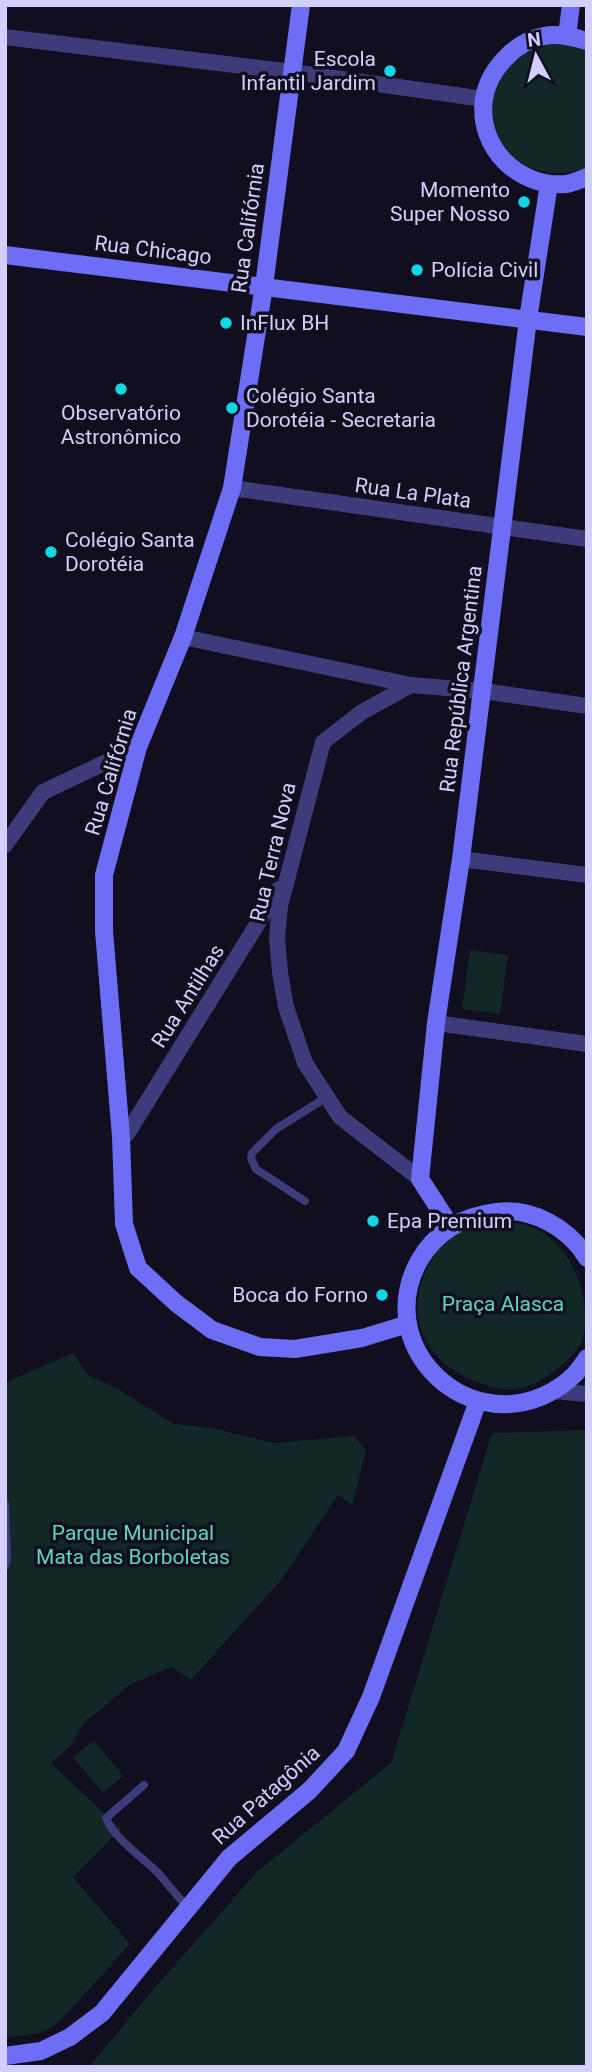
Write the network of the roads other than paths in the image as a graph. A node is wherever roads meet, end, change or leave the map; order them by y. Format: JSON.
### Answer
{"nodes":[{"id":1,"x":301,"y":5,"type":"edge"},
{"id":2,"x":571,"y":5,"type":"edge"},
{"id":3,"x":567,"y":36,"type":"junction"},
{"id":4,"x":5,"y":37,"type":"edge"},
{"id":5,"x":587,"y":41,"type":"edge"},
{"id":6,"x":292,"y":72,"type":"junction"},
{"id":7,"x":484,"y":99,"type":"junction"},
{"id":8,"x":587,"y":177,"type":"edge"},
{"id":9,"x":550,"y":184,"type":"junction"},
{"id":10,"x":8,"y":258,"type":"edge"},
{"id":11,"x":264,"y":286,"type":"junction"},
{"id":12,"x":528,"y":319,"type":"junction"},
{"id":13,"x":587,"y":327,"type":"edge"},
{"id":14,"x":232,"y":488,"type":"junction"},
{"id":15,"x":502,"y":527,"type":"junction"},
{"id":16,"x":587,"y":539,"type":"edge"},
{"id":17,"x":183,"y":637,"type":"junction"},
{"id":18,"x":411,"y":685,"type":"junction"},
{"id":19,"x":483,"y":691,"type":"junction"},
{"id":20,"x":587,"y":706,"type":"edge"},
{"id":21,"x":138,"y":747,"type":"junction"},
{"id":22,"x":5,"y":845,"type":"edge"},
{"id":23,"x":461,"y":859,"type":"junction"},
{"id":24,"x":288,"y":875,"type":"junction"},
{"id":25,"x":587,"y":875,"type":"edge"},
{"id":26,"x":436,"y":1023,"type":"junction"},
{"id":27,"x":587,"y":1044,"type":"edge"},
{"id":28,"x":327,"y":1097,"type":"junction"},
{"id":29,"x":121,"y":1137,"type":"junction"},
{"id":30,"x":420,"y":1180,"type":"junction"},
{"id":31,"x":305,"y":1201,"type":"dead end"},
{"id":32,"x":451,"y":1227,"type":"junction"},
{"id":33,"x":587,"y":1258,"type":"edge"},
{"id":34,"x":408,"y":1324,"type":"junction"},
{"id":35,"x":587,"y":1358,"type":"edge"},
{"id":36,"x":554,"y":1391,"type":"junction"},
{"id":37,"x":587,"y":1394,"type":"edge"},
{"id":38,"x":478,"y":1401,"type":"junction"},
{"id":39,"x":5,"y":1504,"type":"edge"},
{"id":40,"x":5,"y":1566,"type":"edge"},
{"id":41,"x":144,"y":1785,"type":"dead end"},
{"id":42,"x":188,"y":1907,"type":"junction"},
{"id":43,"x":5,"y":2056,"type":"edge"}],
"edges":[{"from":1,"to":6,"type":"street","name":"Rua Califórnia"},
{"from":2,"to":3,"type":"street"},
{"from":3,"to":5,"type":"street"},
{"from":3,"to":7,"type":"street"},
{"from":4,"to":6,"type":"street"},
{"from":6,"to":7,"type":"street"},
{"from":6,"to":11,"type":"street","name":"Rua Califórnia"},
{"from":7,"to":9,"type":"street"},
{"from":8,"to":9,"type":"street"},
{"from":9,"to":12,"type":"street","name":"Rua República Argentina"},
{"from":10,"to":11,"type":"street","name":"Rua Chicago"},
{"from":11,"to":12,"type":"street","name":"Rua Chicago"},
{"from":11,"to":14,"type":"street","name":"Rua Califórnia"},
{"from":12,"to":13,"type":"street","name":"Rua Chicago"},
{"from":12,"to":15,"type":"street","name":"Rua República Argentina"},
{"from":14,"to":15,"type":"street","name":"Rua La Plata"},
{"from":14,"to":17,"type":"street","name":"Rua Califórnia"},
{"from":15,"to":16,"type":"street","name":"Rua La Plata"},
{"from":15,"to":19,"type":"street","name":"Rua República Argentina"},
{"from":17,"to":18,"type":"street"},
{"from":17,"to":21,"type":"street","name":"Rua Califórnia"},
{"from":18,"to":19,"type":"street"},
{"from":18,"to":24,"type":"street","name":"Rua Terra Nova"},
{"from":19,"to":20,"type":"street"},
{"from":19,"to":23,"type":"street","name":"Rua República Argentina"},
{"from":21,"to":22,"type":"street"},
{"from":21,"to":29,"type":"street","name":"Rua Califórnia"},
{"from":23,"to":25,"type":"street"},
{"from":23,"to":26,"type":"street","name":"Rua República Argentina"},
{"from":24,"to":28,"type":"street","name":"Rua Terra Nova"},
{"from":24,"to":29,"type":"street","name":"Rua Antilhas"},
{"from":26,"to":27,"type":"street"},
{"from":26,"to":30,"type":"street","name":"Rua República Argentina"},
{"from":28,"to":30,"type":"street","name":"Rua Terra Nova"},
{"from":28,"to":31,"type":"lane"},
{"from":29,"to":34,"type":"street","name":"Rua Califórnia"},
{"from":30,"to":32,"type":"street","name":"Rua Terra Nova"},
{"from":32,"to":33,"type":"street"},
{"from":32,"to":34,"type":"street"},
{"from":34,"to":38,"type":"street"},
{"from":35,"to":36,"type":"street"},
{"from":36,"to":37,"type":"street"},
{"from":36,"to":38,"type":"street"},
{"from":38,"to":42,"type":"street","name":"Rua Patagônia"},
{"from":39,"to":40,"type":"lane"},
{"from":41,"to":42,"type":"lane"},
{"from":42,"to":43,"type":"street","name":"Rua Patagônia"}]}
